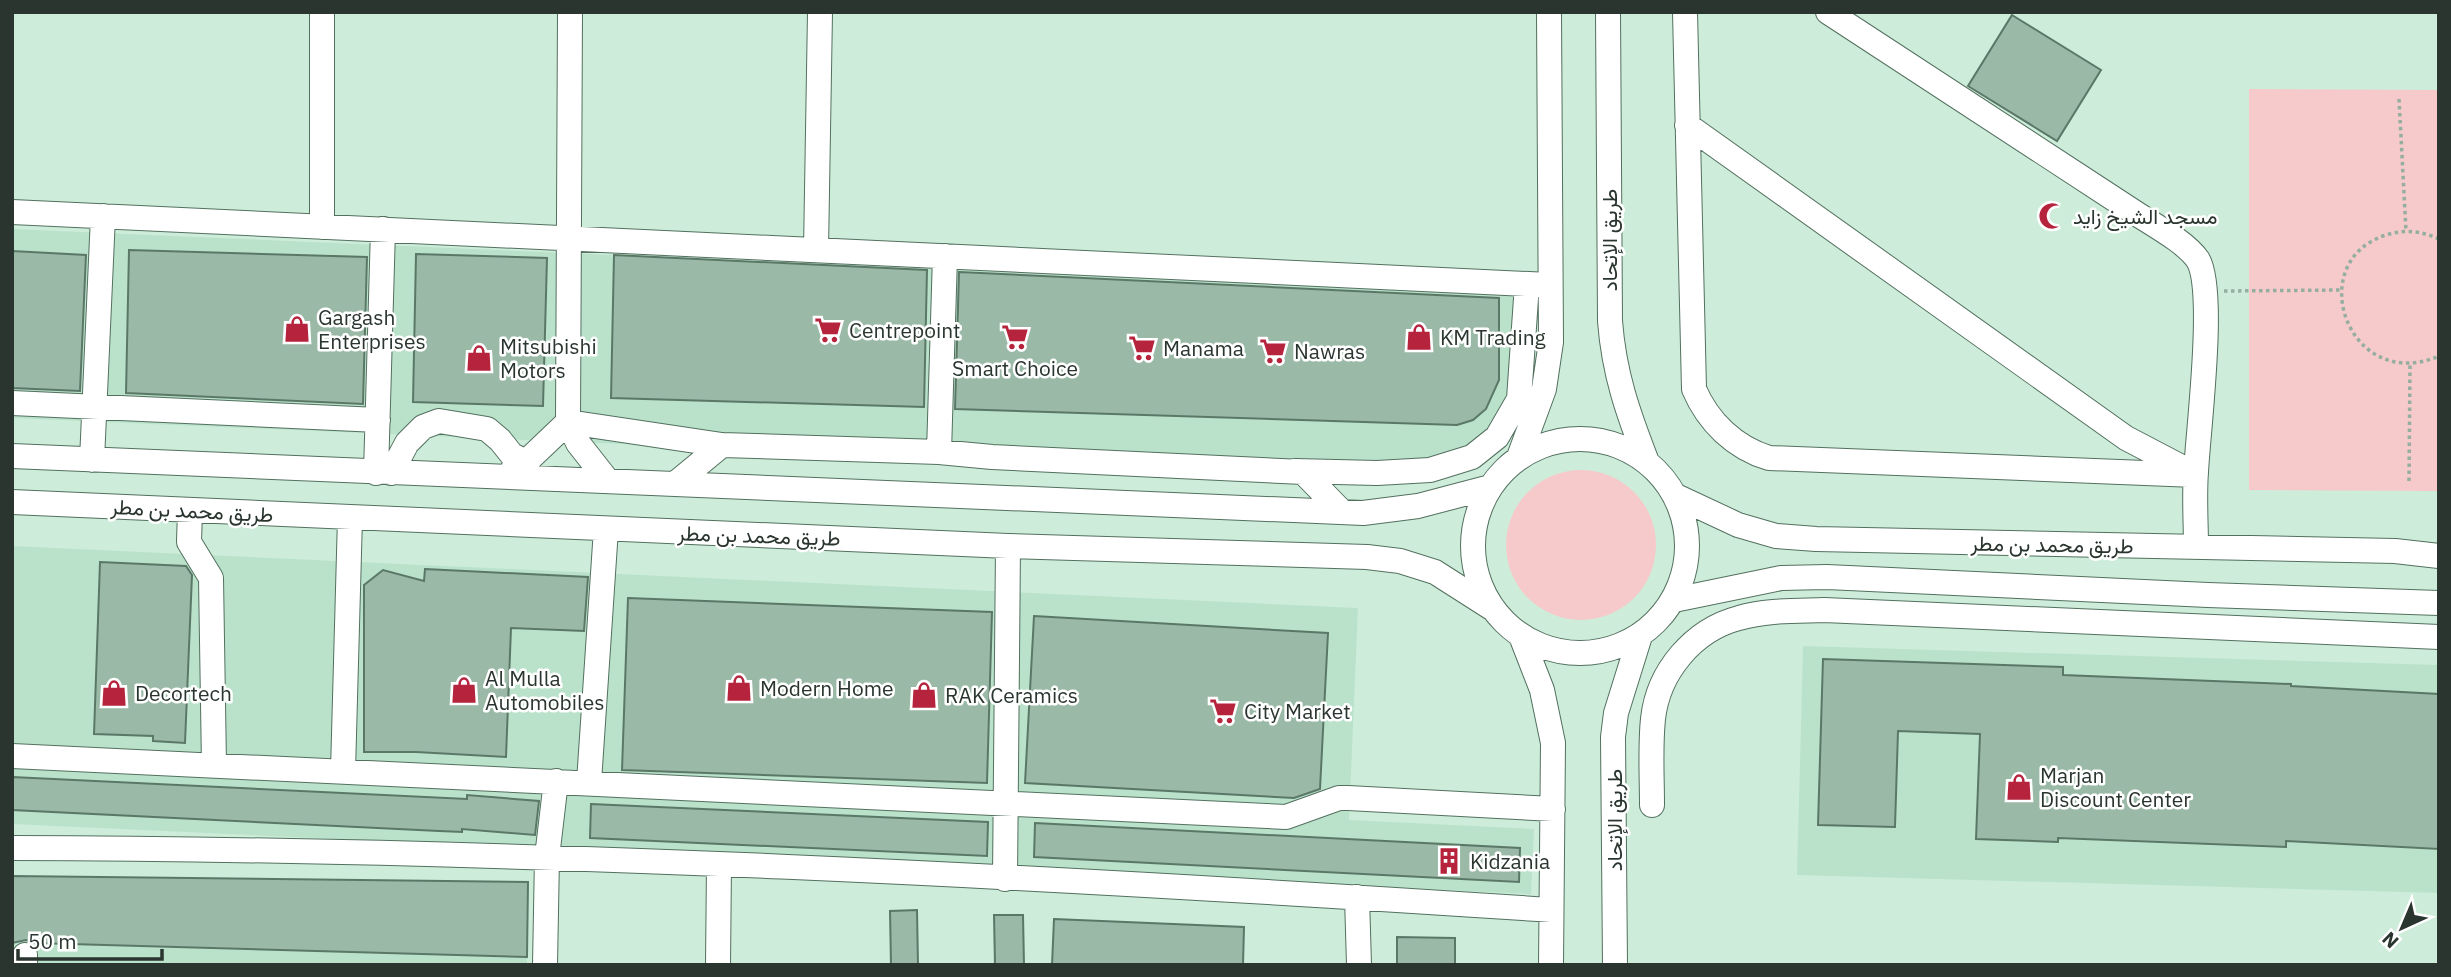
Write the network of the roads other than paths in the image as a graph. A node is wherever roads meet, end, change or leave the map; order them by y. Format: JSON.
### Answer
{"nodes":[{"id":1,"x":322,"y":12,"type":"edge"},
{"id":2,"x":570,"y":12,"type":"edge"},
{"id":3,"x":820,"y":12,"type":"edge"},
{"id":4,"x":1549,"y":12,"type":"edge"},
{"id":5,"x":1608,"y":12,"type":"edge"},
{"id":6,"x":1685,"y":12,"type":"edge"},
{"id":7,"x":1828,"y":12,"type":"edge"},
{"id":8,"x":1687,"y":125,"type":"junction"},
{"id":9,"x":12,"y":212,"type":"edge"},
{"id":10,"x":103,"y":216,"type":"junction"},
{"id":11,"x":322,"y":227,"type":"junction"},
{"id":12,"x":383,"y":229,"type":"junction"},
{"id":13,"x":570,"y":239,"type":"junction"},
{"id":14,"x":816,"y":250,"type":"junction"},
{"id":15,"x":945,"y":256,"type":"junction"},
{"id":16,"x":1538,"y":284,"type":"junction"},
{"id":17,"x":12,"y":403,"type":"edge"},
{"id":18,"x":94,"y":406,"type":"junction"},
{"id":19,"x":378,"y":420,"type":"junction"},
{"id":20,"x":568,"y":422,"type":"junction"},
{"id":21,"x":722,"y":445,"type":"junction"},
{"id":22,"x":939,"y":452,"type":"junction"},
{"id":23,"x":12,"y":456,"type":"edge"},
{"id":24,"x":992,"y":457,"type":"junction"},
{"id":25,"x":1519,"y":457,"type":"junction"},
{"id":26,"x":92,"y":460,"type":"junction"},
{"id":27,"x":526,"y":462,"type":"junction"},
{"id":28,"x":1647,"y":462,"type":"junction"},
{"id":29,"x":1282,"y":470,"type":"junction"},
{"id":30,"x":383,"y":473,"type":"junction"},
{"id":31,"x":2195,"y":475,"type":"junction"},
{"id":32,"x":501,"y":476,"type":"junction"},
{"id":33,"x":607,"y":480,"type":"junction"},
{"id":34,"x":676,"y":483,"type":"junction"},
{"id":35,"x":1490,"y":487,"type":"junction"},
{"id":36,"x":1674,"y":495,"type":"junction"},
{"id":37,"x":996,"y":498,"type":"junction"},
{"id":38,"x":12,"y":502,"type":"edge"},
{"id":39,"x":190,"y":510,"type":"junction"},
{"id":40,"x":1342,"y":512,"type":"junction"},
{"id":41,"x":350,"y":517,"type":"junction"},
{"id":42,"x":606,"y":529,"type":"junction"},
{"id":43,"x":1008,"y":546,"type":"junction"},
{"id":44,"x":2196,"y":547,"type":"junction"},
{"id":45,"x":2439,"y":556,"type":"edge"},
{"id":46,"x":1827,"y":577,"type":"junction"},
{"id":47,"x":1967,"y":584,"type":"junction"},
{"id":48,"x":2059,"y":589,"type":"junction"},
{"id":49,"x":2133,"y":592,"type":"junction"},
{"id":50,"x":2208,"y":595,"type":"junction"},
{"id":51,"x":2284,"y":598,"type":"junction"},
{"id":52,"x":1674,"y":600,"type":"junction"},
{"id":53,"x":2386,"y":600,"type":"junction"},
{"id":54,"x":2439,"y":603,"type":"edge"},
{"id":55,"x":1493,"y":609,"type":"junction"},
{"id":56,"x":1824,"y":610,"type":"junction"},
{"id":57,"x":1965,"y":616,"type":"junction"},
{"id":58,"x":2058,"y":620,"type":"junction"},
{"id":59,"x":2132,"y":624,"type":"junction"},
{"id":60,"x":2207,"y":627,"type":"junction"},
{"id":61,"x":2283,"y":631,"type":"junction"},
{"id":62,"x":2385,"y":635,"type":"junction"},
{"id":63,"x":1521,"y":636,"type":"junction"},
{"id":64,"x":1640,"y":636,"type":"junction"},
{"id":65,"x":2439,"y":637,"type":"edge"},
{"id":66,"x":12,"y":756,"type":"edge"},
{"id":67,"x":214,"y":765,"type":"junction"},
{"id":68,"x":343,"y":771,"type":"junction"},
{"id":69,"x":556,"y":781,"type":"junction"},
{"id":70,"x":589,"y":782,"type":"junction"},
{"id":71,"x":1006,"y":803,"type":"junction"},
{"id":72,"x":1652,"y":805,"type":"dead end"},
{"id":73,"x":1553,"y":809,"type":"junction"},
{"id":74,"x":12,"y":848,"type":"edge"},
{"id":75,"x":547,"y":857,"type":"junction"},
{"id":76,"x":719,"y":864,"type":"junction"},
{"id":77,"x":1005,"y":879,"type":"junction"},
{"id":78,"x":1357,"y":897,"type":"junction"},
{"id":79,"x":1551,"y":910,"type":"junction"},
{"id":80,"x":545,"y":965,"type":"edge"},
{"id":81,"x":718,"y":965,"type":"edge"},
{"id":82,"x":1359,"y":965,"type":"edge"},
{"id":83,"x":1551,"y":965,"type":"edge"},
{"id":84,"x":1615,"y":965,"type":"edge"}],
"edges":[{"from":1,"to":11,"type":"street"},
{"from":2,"to":13,"type":"street"},
{"from":3,"to":14,"type":"street"},
{"from":4,"to":16,"type":"street"},
{"from":5,"to":28,"type":"street","name":"طريق اﻹتحاد"},
{"from":6,"to":8,"type":"street"},
{"from":7,"to":31,"type":"street"},
{"from":8,"to":31,"type":"street"},
{"from":8,"to":31,"type":"street"},
{"from":9,"to":10,"type":"street"},
{"from":10,"to":11,"type":"street"},
{"from":10,"to":18,"type":"street"},
{"from":11,"to":12,"type":"street"},
{"from":12,"to":13,"type":"street"},
{"from":12,"to":19,"type":"street"},
{"from":13,"to":14,"type":"street"},
{"from":13,"to":20,"type":"street"},
{"from":14,"to":15,"type":"street"},
{"from":15,"to":16,"type":"street"},
{"from":15,"to":22,"type":"street"},
{"from":16,"to":25,"type":"street"},
{"from":16,"to":29,"type":"street"},
{"from":17,"to":18,"type":"street"},
{"from":18,"to":19,"type":"street"},
{"from":18,"to":26,"type":"street"},
{"from":19,"to":30,"type":"street"},
{"from":20,"to":21,"type":"street"},
{"from":20,"to":27,"type":"street"},
{"from":20,"to":33,"type":"street"},
{"from":21,"to":22,"type":"street"},
{"from":21,"to":34,"type":"street"},
{"from":22,"to":24,"type":"street"},
{"from":23,"to":26,"type":"street"},
{"from":24,"to":29,"type":"street"},
{"from":24,"to":37,"type":"street"},
{"from":25,"to":28,"type":"street"},
{"from":25,"to":35,"type":"street"},
{"from":26,"to":30,"type":"street"},
{"from":27,"to":30,"type":"street"},
{"from":27,"to":32,"type":"street"},
{"from":28,"to":36,"type":"street"},
{"from":29,"to":40,"type":"street"},
{"from":30,"to":32,"type":"street"},
{"from":31,"to":44,"type":"street"},
{"from":32,"to":33,"type":"street"},
{"from":33,"to":34,"type":"street"},
{"from":34,"to":37,"type":"street"},
{"from":35,"to":40,"type":"street"},
{"from":35,"to":55,"type":"street"},
{"from":36,"to":44,"type":"street","name":"طريق محمد بن مطر"},
{"from":36,"to":52,"type":"street"},
{"from":37,"to":40,"type":"street"},
{"from":38,"to":39,"type":"street","name":"طريق محمد بن مطر"},
{"from":39,"to":41,"type":"street","name":"طريق محمد بن مطر"},
{"from":39,"to":67,"type":"street"},
{"from":41,"to":42,"type":"street","name":"طريق محمد بن مطر"},
{"from":41,"to":68,"type":"street"},
{"from":42,"to":43,"type":"street","name":"طريق محمد بن مطر"},
{"from":42,"to":70,"type":"street"},
{"from":43,"to":55,"type":"street","name":"طريق محمد بن مطر"},
{"from":43,"to":71,"type":"street"},
{"from":44,"to":45,"type":"street","name":"طريق محمد بن مطر"},
{"from":46,"to":47,"type":"street","name":"طريق محمد بن مطر"},
{"from":46,"to":52,"type":"street","name":"طريق محمد بن مطر"},
{"from":46,"to":56,"type":"street"},
{"from":47,"to":48,"type":"street","name":"طريق محمد بن مطر"},
{"from":47,"to":57,"type":"street"},
{"from":48,"to":49,"type":"street","name":"طريق محمد بن مطر"},
{"from":48,"to":58,"type":"street"},
{"from":49,"to":50,"type":"street","name":"طريق محمد بن مطر"},
{"from":49,"to":59,"type":"street"},
{"from":50,"to":51,"type":"street","name":"طريق محمد بن مطر"},
{"from":50,"to":60,"type":"street"},
{"from":51,"to":53,"type":"street","name":"طريق محمد بن مطر"},
{"from":51,"to":61,"type":"street"},
{"from":52,"to":64,"type":"street"},
{"from":53,"to":54,"type":"street","name":"طريق محمد بن مطر"},
{"from":53,"to":62,"type":"street"},
{"from":55,"to":63,"type":"street"},
{"from":56,"to":57,"type":"street"},
{"from":56,"to":72,"type":"street"},
{"from":57,"to":58,"type":"street"},
{"from":58,"to":59,"type":"street"},
{"from":59,"to":60,"type":"street"},
{"from":60,"to":61,"type":"street"},
{"from":61,"to":62,"type":"street"},
{"from":62,"to":65,"type":"street"},
{"from":63,"to":64,"type":"street"},
{"from":63,"to":73,"type":"street"},
{"from":64,"to":84,"type":"street","name":"طريق اﻹتحاد"},
{"from":66,"to":67,"type":"street"},
{"from":67,"to":68,"type":"street"},
{"from":68,"to":69,"type":"street"},
{"from":69,"to":70,"type":"street"},
{"from":69,"to":75,"type":"street"},
{"from":70,"to":71,"type":"street"},
{"from":71,"to":73,"type":"street"},
{"from":71,"to":77,"type":"street"},
{"from":73,"to":79,"type":"street"},
{"from":74,"to":75,"type":"street"},
{"from":75,"to":76,"type":"street"},
{"from":75,"to":80,"type":"street"},
{"from":76,"to":77,"type":"street"},
{"from":76,"to":81,"type":"street"},
{"from":77,"to":78,"type":"street"},
{"from":78,"to":79,"type":"street"},
{"from":78,"to":82,"type":"street"},
{"from":79,"to":83,"type":"street"}]}
